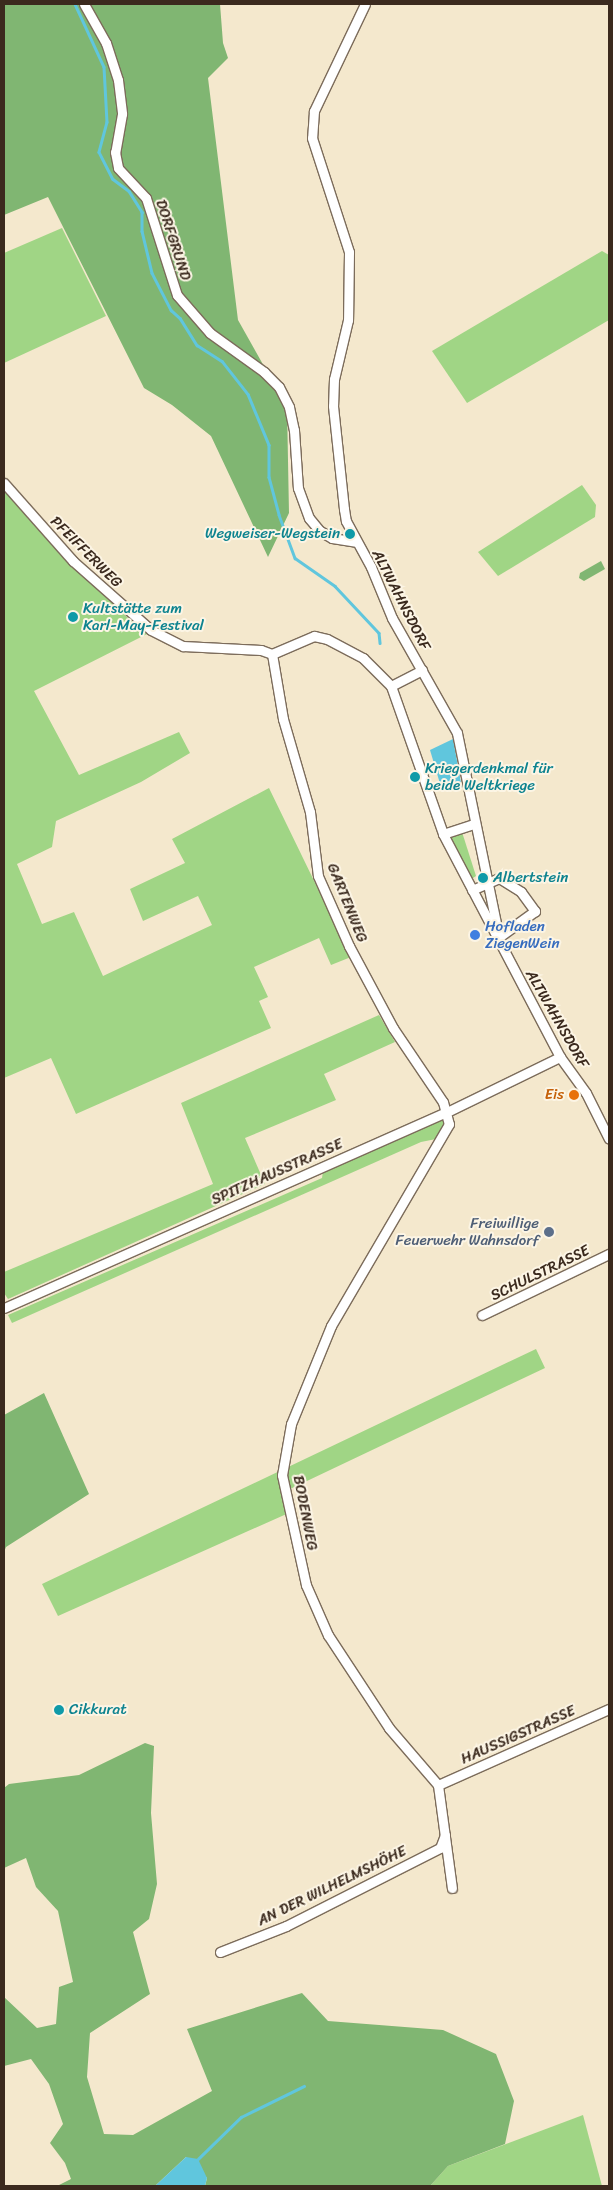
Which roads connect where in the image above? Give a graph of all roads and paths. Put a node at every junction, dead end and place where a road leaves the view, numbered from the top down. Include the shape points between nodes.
1 (84, 4) edge
2 (365, 4) edge
3 (4, 483) edge
4 (356, 542) junction
5 (272, 654) junction
6 (422, 670) junction
7 (391, 686) junction
8 (474, 824) junction
9 (443, 834) junction
10 (488, 884) junction
11 (472, 890) junction
12 (499, 938) junction
13 (560, 1057) junction
14 (447, 1112) junction
15 (609, 1137) edge
16 (609, 1254) edge
17 (4, 1308) edge
18 (482, 1316) dead end
19 (609, 1709) edge
20 (438, 1785) junction
21 (446, 1832) junction
22 (452, 1888) dead end
23 (220, 1952) dead end

1 - 4 street, DORFGRUND via 106,44 118,80 122,114 115,152 118,168 146,198 177,295 210,333 264,372 279,387 291,414 298,488 309,518 320,531 332,538
2 - 4 street, ALTWAHNSDORF via 314,111 312,138 349,252 348,320 334,379 333,406 344,509
3 - 5 street, PFEIFFERWEG via 74,561 151,630 183,646 261,650
4 - 6 street, ALTWAHNSDORF via 371,567 392,618
5 - 7 street via 314,636 327,639 363,658
5 - 14 street, GARTENWEG via 283,719 310,812 318,876 349,946 393,1028
6 - 7 street, ALTWAHNSDORF
6 - 8 street, ALTWAHNSDORF via 457,733
7 - 9 street, ALTWAHNSDORF
8 - 9 street
8 - 10 street, ALTWAHNSDORF
9 - 11 street, ALTWAHNSDORF
10 - 11 street
10 - 12 street, ALTWAHNSDORF
10 - 12 street via 498,878 504,881 521,892 536,912
11 - 12 street, ALTWAHNSDORF
12 - 13 street, ALTWAHNSDORF
13 - 14 street, SPITZHAUSSTRASSE
13 - 15 street, ALTWAHNSDORF via 586,1094
14 - 17 street, SPITZHAUSSTRASSE
14 - 20 street, BODENWEG via 449,1124 370,1255 309,1374 291,1424 282,1475 306,1585 328,1636 389,1728
16 - 18 street, SCHULSTRASSE
19 - 20 street, HAUSSIGSTRASSE
20 - 21 street
21 - 22 street
21 - 23 street, AN DER WILHELMSHÖHE via 440,1848 286,1926

